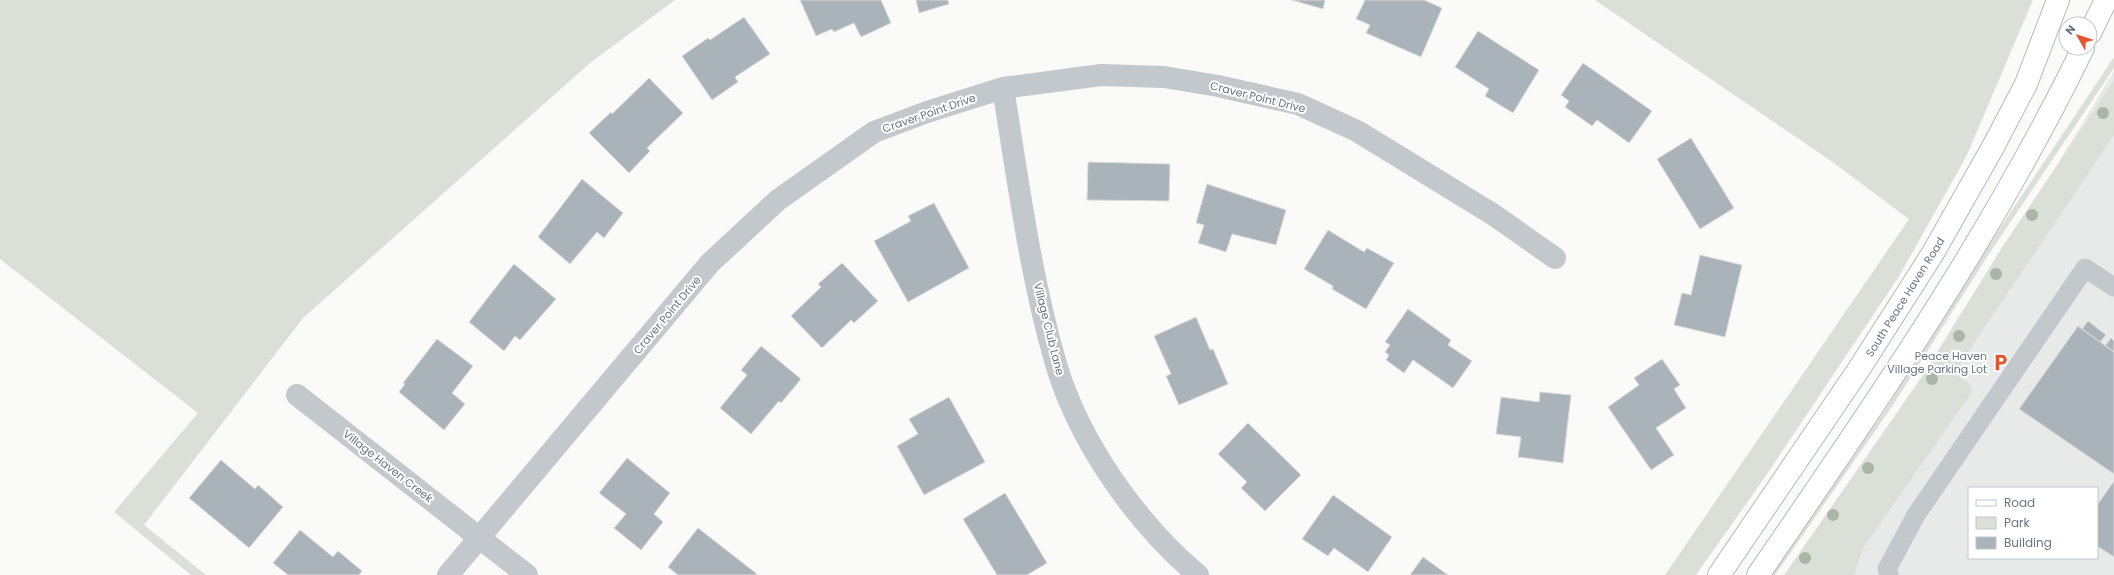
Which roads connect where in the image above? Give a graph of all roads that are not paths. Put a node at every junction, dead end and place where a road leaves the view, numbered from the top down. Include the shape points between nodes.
1 (2058, 0) edge
2 (2106, 0) edge
3 (2098, 16) edge
4 (2079, 56) edge
5 (1003, 88) junction
6 (1555, 258) dead end
7 (2114, 287) edge
8 (297, 395) dead end
9 (480, 538) junction
10 (448, 575) edge
11 (527, 575) edge
12 (1198, 575) edge
13 (1719, 575) edge
14 (1758, 575) edge
15 (1889, 575) edge

1 - 13 main road, South Peace Haven Road via 2026,84 1933,253 1859,369
2 - 3 main road
4 - 14 main road via 2046,122 1979,241 1872,409
5 - 6 street, Craver Point Drive via 1101,75 1164,77 1298,104 1357,131 1494,215
5 - 9 street, Craver Point Drive via 874,132 778,200 710,263
5 - 12 street, Village Club Lane via 1029,247 1056,365 1068,395 1103,463 1131,503 1167,547
7 - 15 lane via 2085,268 1916,515 1887,568
8 - 9 street, Village Haven Creek
9 - 10 street, Craver Point Drive
9 - 11 street, Village Haven Creek

